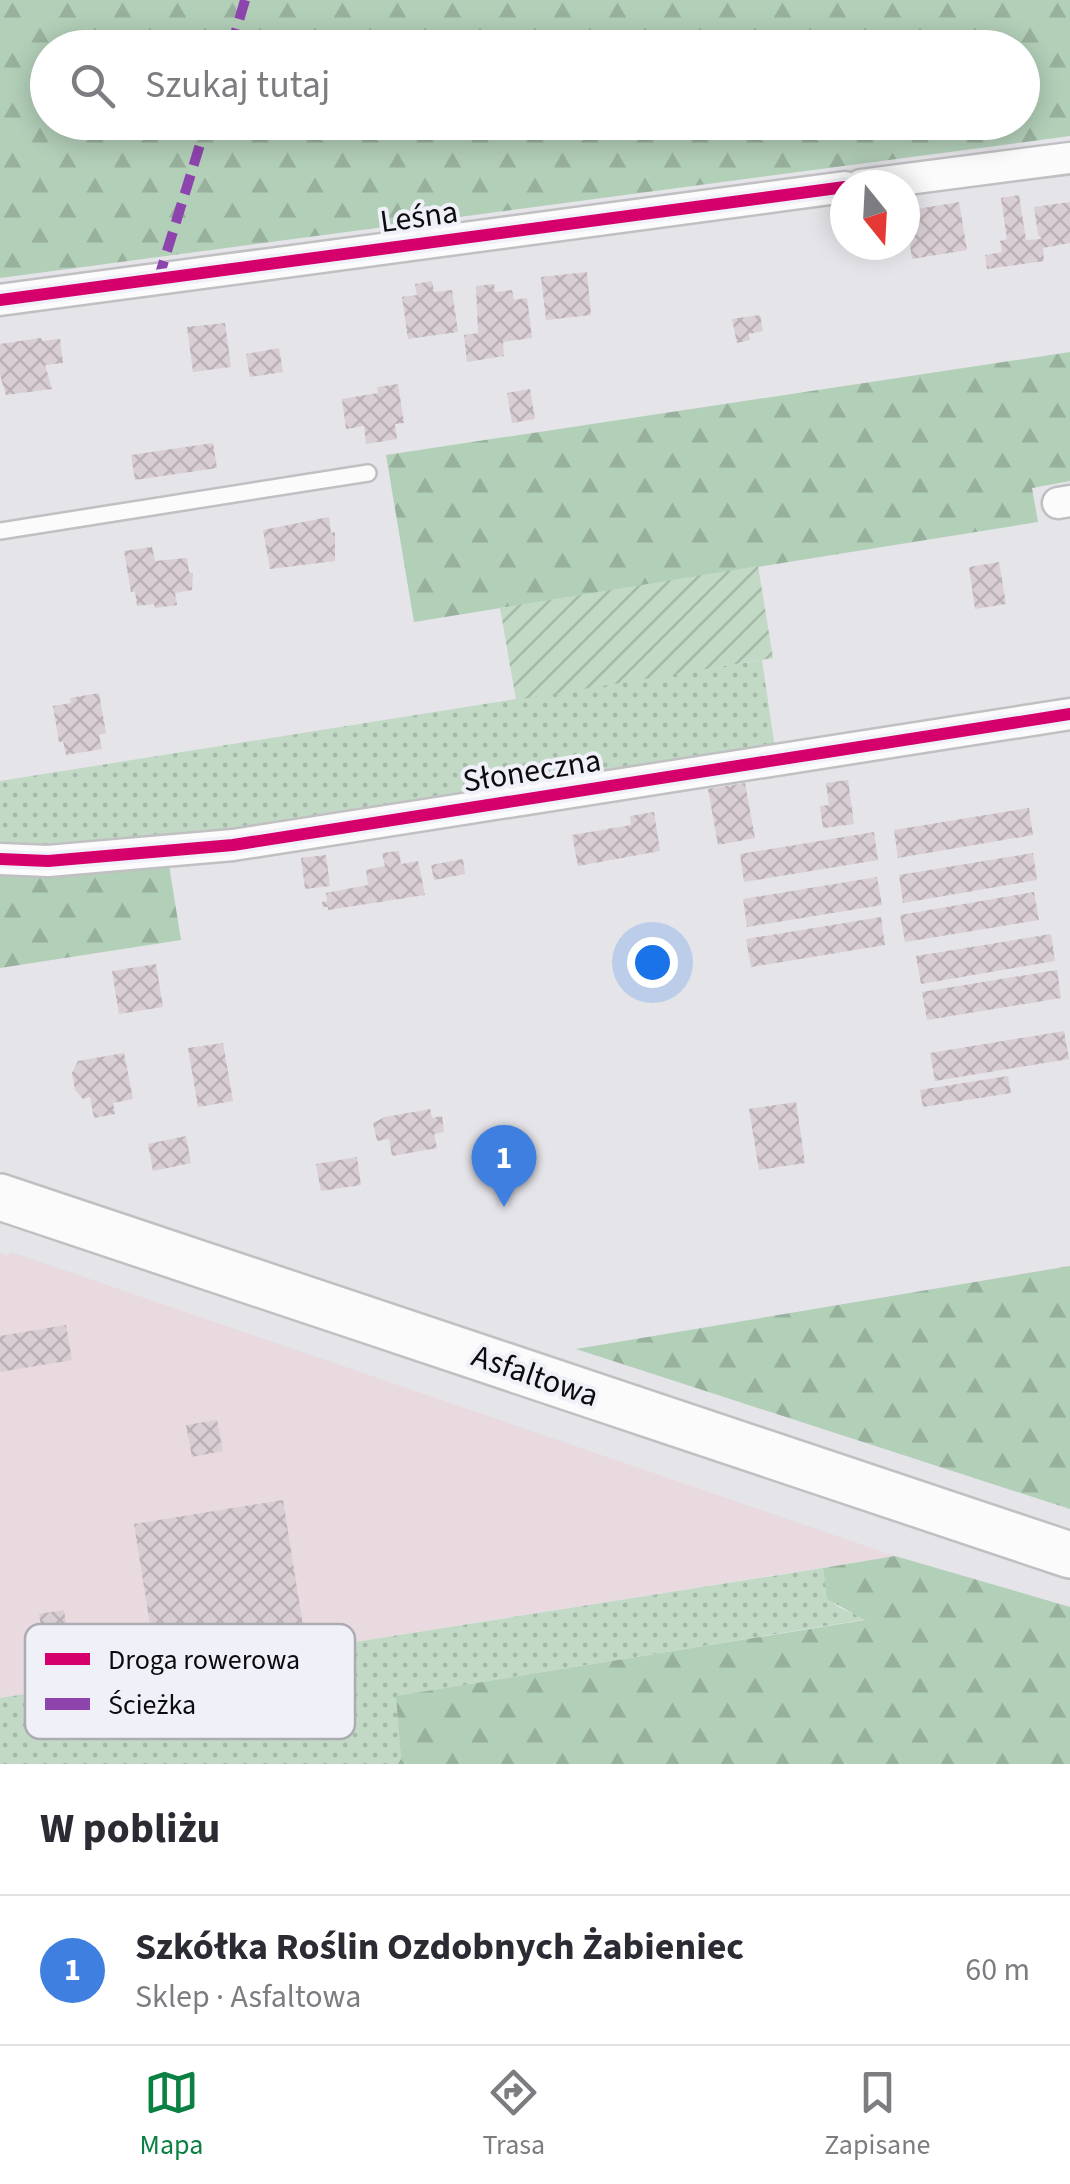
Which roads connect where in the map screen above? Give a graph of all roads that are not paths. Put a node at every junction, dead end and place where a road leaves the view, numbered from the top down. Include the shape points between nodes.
1 (1070, 158) edge
2 (920, 177) edge
3 (830, 189) edge
4 (0, 300) edge
5 (368, 473) dead end
6 (0, 531) edge
7 (1070, 714) edge
8 (0, 859) edge
9 (0, 1196) edge
10 (1070, 1555) edge

1 - 2 street
3 - 4 street, Leśna
5 - 6 lane
7 - 8 street, Słoneczna via 232,845
9 - 10 main road, Asfaltowa

